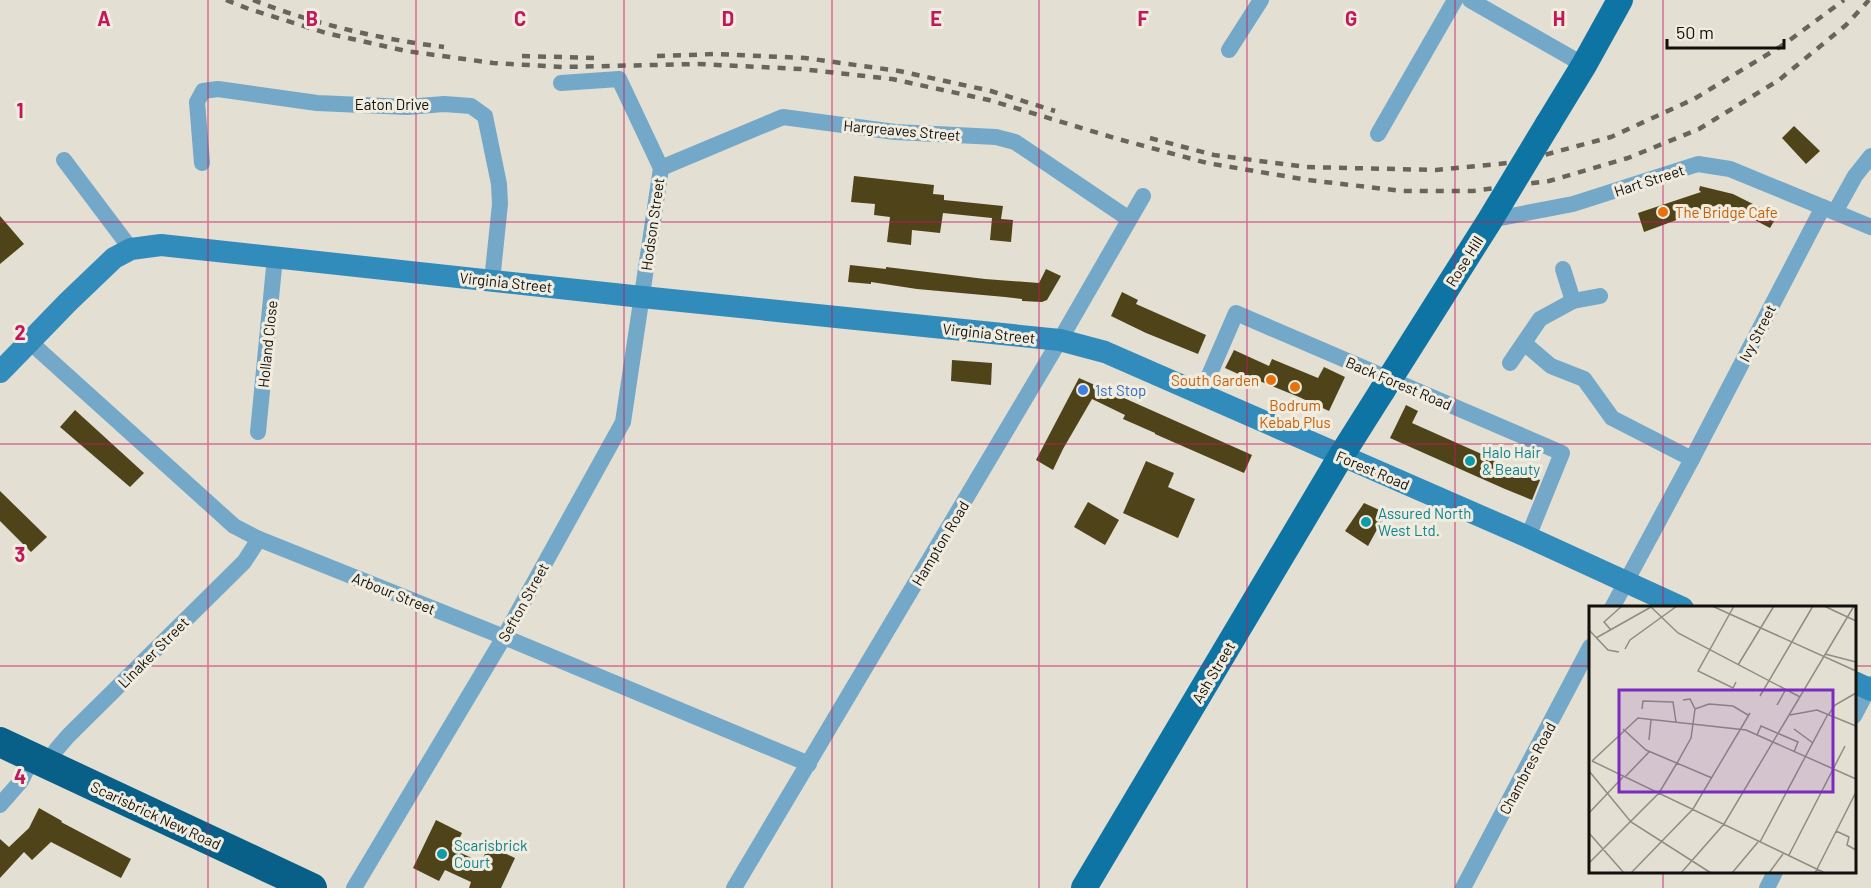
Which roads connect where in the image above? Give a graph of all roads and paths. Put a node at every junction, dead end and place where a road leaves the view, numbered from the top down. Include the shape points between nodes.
1 (1261, 0) edge
2 (1455, 0) edge
3 (1470, 0) edge
4 (1620, 0) edge
5 (1229, 50) dead end
6 (1584, 65) junction
7 (561, 83) dead end
8 (1378, 134) dead end
9 (1871, 156) edge
10 (64, 160) dead end
11 (202, 163) dead end
12 (661, 168) junction
13 (1143, 196) dead end
14 (1829, 209) junction
15 (1129, 219) junction
16 (1490, 220) junction
17 (1871, 227) edge
18 (131, 249) junction
19 (276, 257) junction
20 (1563, 269) dead end
21 (492, 281) junction
22 (1600, 296) dead end
23 (642, 297) junction
24 (1574, 301) junction
25 (1060, 340) junction
26 (30, 342) junction
27 (1524, 343) junction
28 (1510, 363) dead end
29 (0, 372) edge
30 (1201, 394) junction
31 (258, 432) dead end
32 (1341, 456) junction
33 (1692, 459) junction
34 (1528, 537) junction
35 (259, 539) junction
36 (1625, 582) junction
37 (1612, 606) edge
38 (1679, 606) edge
39 (504, 637) junction
40 (1589, 649) edge
41 (1866, 686) edge
42 (1856, 711) edge
43 (0, 742) edge
44 (41, 761) junction
45 (809, 764) junction
46 (0, 805) edge
47 (1774, 873) edge
48 (312, 888) edge
49 (354, 888) edge
50 (734, 888) edge
51 (1084, 888) edge
52 (1463, 888) edge
53 (1767, 888) edge

1 - 5 street
2 - 8 street
3 - 6 street
4 - 6 main road, Rose Hill
6 - 16 main road, Rose Hill, bridge
7 - 12 street, Hodson Street via 619,79
9 - 14 street, Ivy Street
10 - 18 street
11 - 21 street, Eaton Drive via 197,102 203,91 218,89 317,103 471,106 485,116 499,184
12 - 15 street, Hargreaves Street via 783,117 896,132 996,137 1015,142
12 - 23 street, Hodson Street
13 - 15 street, Hampton Road
14 - 16 street, Hart Street via 1730,169 1698,164 1573,204
14 - 17 street, Hart Street
14 - 33 street, Ivy Street
15 - 25 street, Hampton Road
16 - 32 main road, Rose Hill, bridge
18 - 19 street, Virginia Street via 160,245
18 - 26 street, Virginia Street via 114,258
19 - 21 street, Virginia Street
19 - 31 street, Holland Close
20 - 24 street
21 - 23 street, Virginia Street
22 - 24 street
23 - 25 street, Virginia Street
23 - 39 street, Sefton Street via 623,422
24 - 27 street via 1540,320
25 - 30 street, Forest Road via 1105,352
25 - 45 street, Hampton Road
26 - 29 street, Virginia Street
26 - 35 street, Arbour Street via 234,526
27 - 28 street
27 - 33 street via 1551,366 1584,379 1612,418
30 - 32 street, Forest Road
30 - 34 street, Back Forest Road via 1236,313 1562,453
32 - 34 street, Forest Road
32 - 51 main road, Ash Street
33 - 36 street, Ivy Street
34 - 36 street, Forest Road
35 - 39 street, Arbour Street
35 - 44 street, Linaker Street via 244,562
36 - 37 street
36 - 38 street, Forest Road
39 - 45 street, Arbour Street
39 - 49 street, Sefton Street
40 - 52 street, Chambres Road
41 - 42 street
43 - 44 highway, Scarisbrick New Road
44 - 46 street, Linaker Street
44 - 48 highway, Scarisbrick New Road
45 - 50 street, Hampton Road
47 - 53 street

